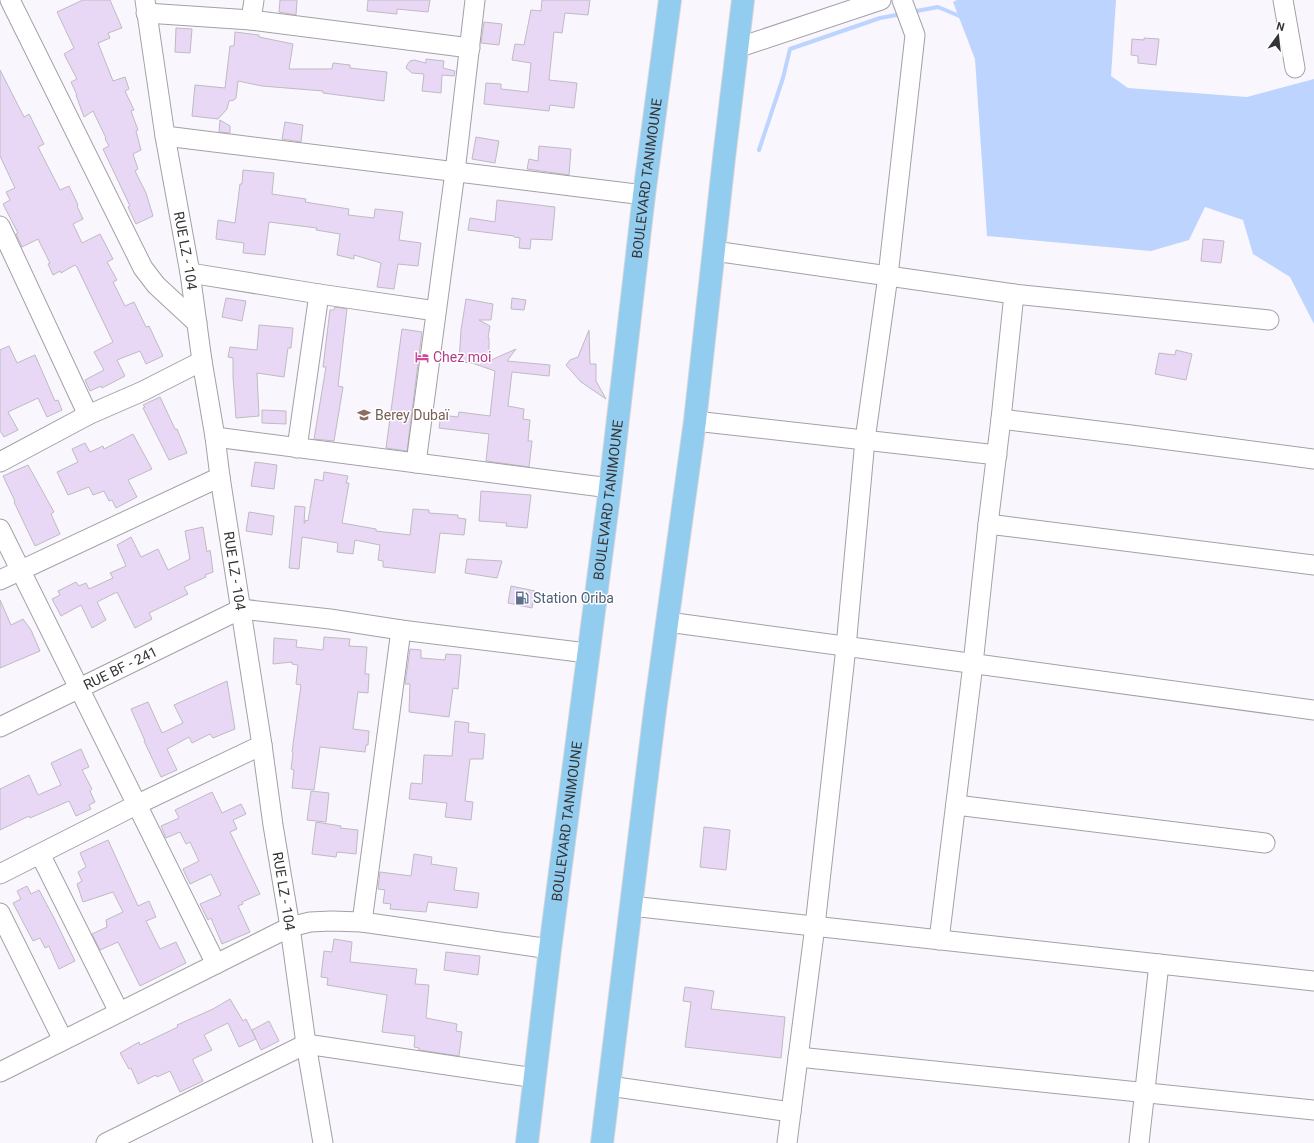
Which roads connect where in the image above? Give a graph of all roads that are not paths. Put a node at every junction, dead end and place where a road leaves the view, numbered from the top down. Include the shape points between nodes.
1 (10, 0) edge
2 (254, 0) edge
3 (476, 0) edge
4 (670, 0) edge
5 (743, 0) edge
6 (881, 0) edge
7 (902, 0) edge
8 (1283, 0) edge
9 (146, 6) edge
10 (251, 20) junction
11 (470, 48) junction
12 (737, 48) junction
13 (1295, 68) dead end
14 (165, 136) junction
15 (454, 172) junction
16 (644, 195) junction
17 (0, 226) edge
18 (714, 251) junction
19 (190, 273) junction
20 (888, 276) junction
21 (319, 294) junction
22 (1014, 294) junction
23 (436, 311) junction
24 (1269, 320) dead end
25 (197, 323) junction
26 (202, 361) junction
27 (88, 415) junction
28 (1001, 419) junction
29 (695, 421) junction
30 (215, 437) junction
31 (865, 440) junction
32 (297, 448) junction
33 (996, 455) junction
34 (1314, 459) edge
35 (0, 462) edge
36 (416, 463) junction
37 (220, 477) junction
38 (610, 488) junction
39 (988, 524) junction
40 (0, 529) edge
41 (1314, 565) edge
42 (20, 570) junction
43 (0, 580) edge
44 (241, 609) junction
45 (668, 622) junction
46 (401, 630) junction
47 (846, 647) junction
48 (587, 654) junction
49 (973, 664) junction
50 (79, 688) junction
51 (1314, 710) edge
52 (0, 727) edge
53 (262, 745) junction
54 (136, 805) junction
55 (956, 805) junction
56 (1265, 843) dead end
57 (40, 854) junction
58 (0, 874) edge
59 (631, 906) junction
60 (0, 913) edge
61 (362, 922) junction
62 (815, 926) junction
63 (290, 927) junction
64 (939, 940) junction
65 (550, 949) junction
66 (216, 964) junction
67 (1159, 964) junction
68 (1314, 981) edge
69 (119, 1012) junction
70 (63, 1040) junction
71 (306, 1044) junction
72 (798, 1057) junction
73 (0, 1072) edge
74 (535, 1078) junction
75 (609, 1086) junction
76 (1144, 1093) junction
77 (1314, 1110) edge
78 (790, 1112) junction
79 (106, 1143) edge
80 (323, 1143) edge
81 (527, 1143) edge
82 (602, 1143) edge
83 (787, 1143) edge
84 (1139, 1143) edge

1 - 25 street via 143,268 156,285
2 - 10 street
3 - 11 street
4 - 16 main road, BOULEVARD TANIMOUNE
5 - 12 main road
6 - 12 street
7 - 20 street via 915,35
8 - 13 street
9 - 10 street
9 - 14 street, RUE LZ - 104
10 - 11 street
11 - 15 street
12 - 18 main road
14 - 15 street
14 - 19 street, RUE LZ - 104
15 - 16 street
15 - 23 street
16 - 38 main road, BOULEVARD TANIMOUNE
17 - 27 street
18 - 20 street
18 - 29 main road
19 - 21 street
19 - 25 street, RUE LZ - 104
20 - 22 street
20 - 31 street
21 - 23 street
21 - 32 street
22 - 24 street
22 - 28 street
23 - 36 street
25 - 26 street, RUE LZ - 104
26 - 27 street
26 - 30 street, RUE LZ - 104
27 - 35 street
28 - 33 street
28 - 34 street
29 - 31 street
29 - 45 main road
30 - 32 street
30 - 37 street, RUE LZ - 104
31 - 33 street
31 - 47 street
32 - 36 street
33 - 39 street
36 - 38 street
37 - 42 street
37 - 44 street, RUE LZ - 104
38 - 48 main road, BOULEVARD TANIMOUNE
39 - 41 street
39 - 49 street
40 - 42 street
42 - 43 street
42 - 50 street
44 - 46 street via 330,618
44 - 50 street, RUE BF - 241
44 - 53 street, RUE LZ - 104
45 - 47 street
45 - 59 main road
46 - 48 street
46 - 61 street
47 - 49 street
47 - 62 street
48 - 65 main road, BOULEVARD TANIMOUNE
49 - 51 street
49 - 55 street
50 - 52 street, RUE BF - 241
50 - 54 street
53 - 54 street
53 - 63 street, RUE LZ - 104
54 - 57 street
54 - 66 street
55 - 56 street
55 - 64 street
57 - 58 street
57 - 69 street
59 - 62 street
59 - 75 main road
60 - 70 street
61 - 63 street via 310,922
61 - 65 street
62 - 64 street
62 - 72 street
63 - 66 street
63 - 71 street, RUE LZ - 104
64 - 67 street
65 - 74 main road, BOULEVARD TANIMOUNE
66 - 69 street
67 - 68 street
67 - 76 street
69 - 70 street
70 - 73 street
71 - 74 street
71 - 79 street
71 - 80 street, RUE LZ - 104
72 - 76 street
72 - 78 street
74 - 81 main road, BOULEVARD TANIMOUNE
75 - 78 street
75 - 82 main road
76 - 77 street
76 - 84 street
78 - 83 street

